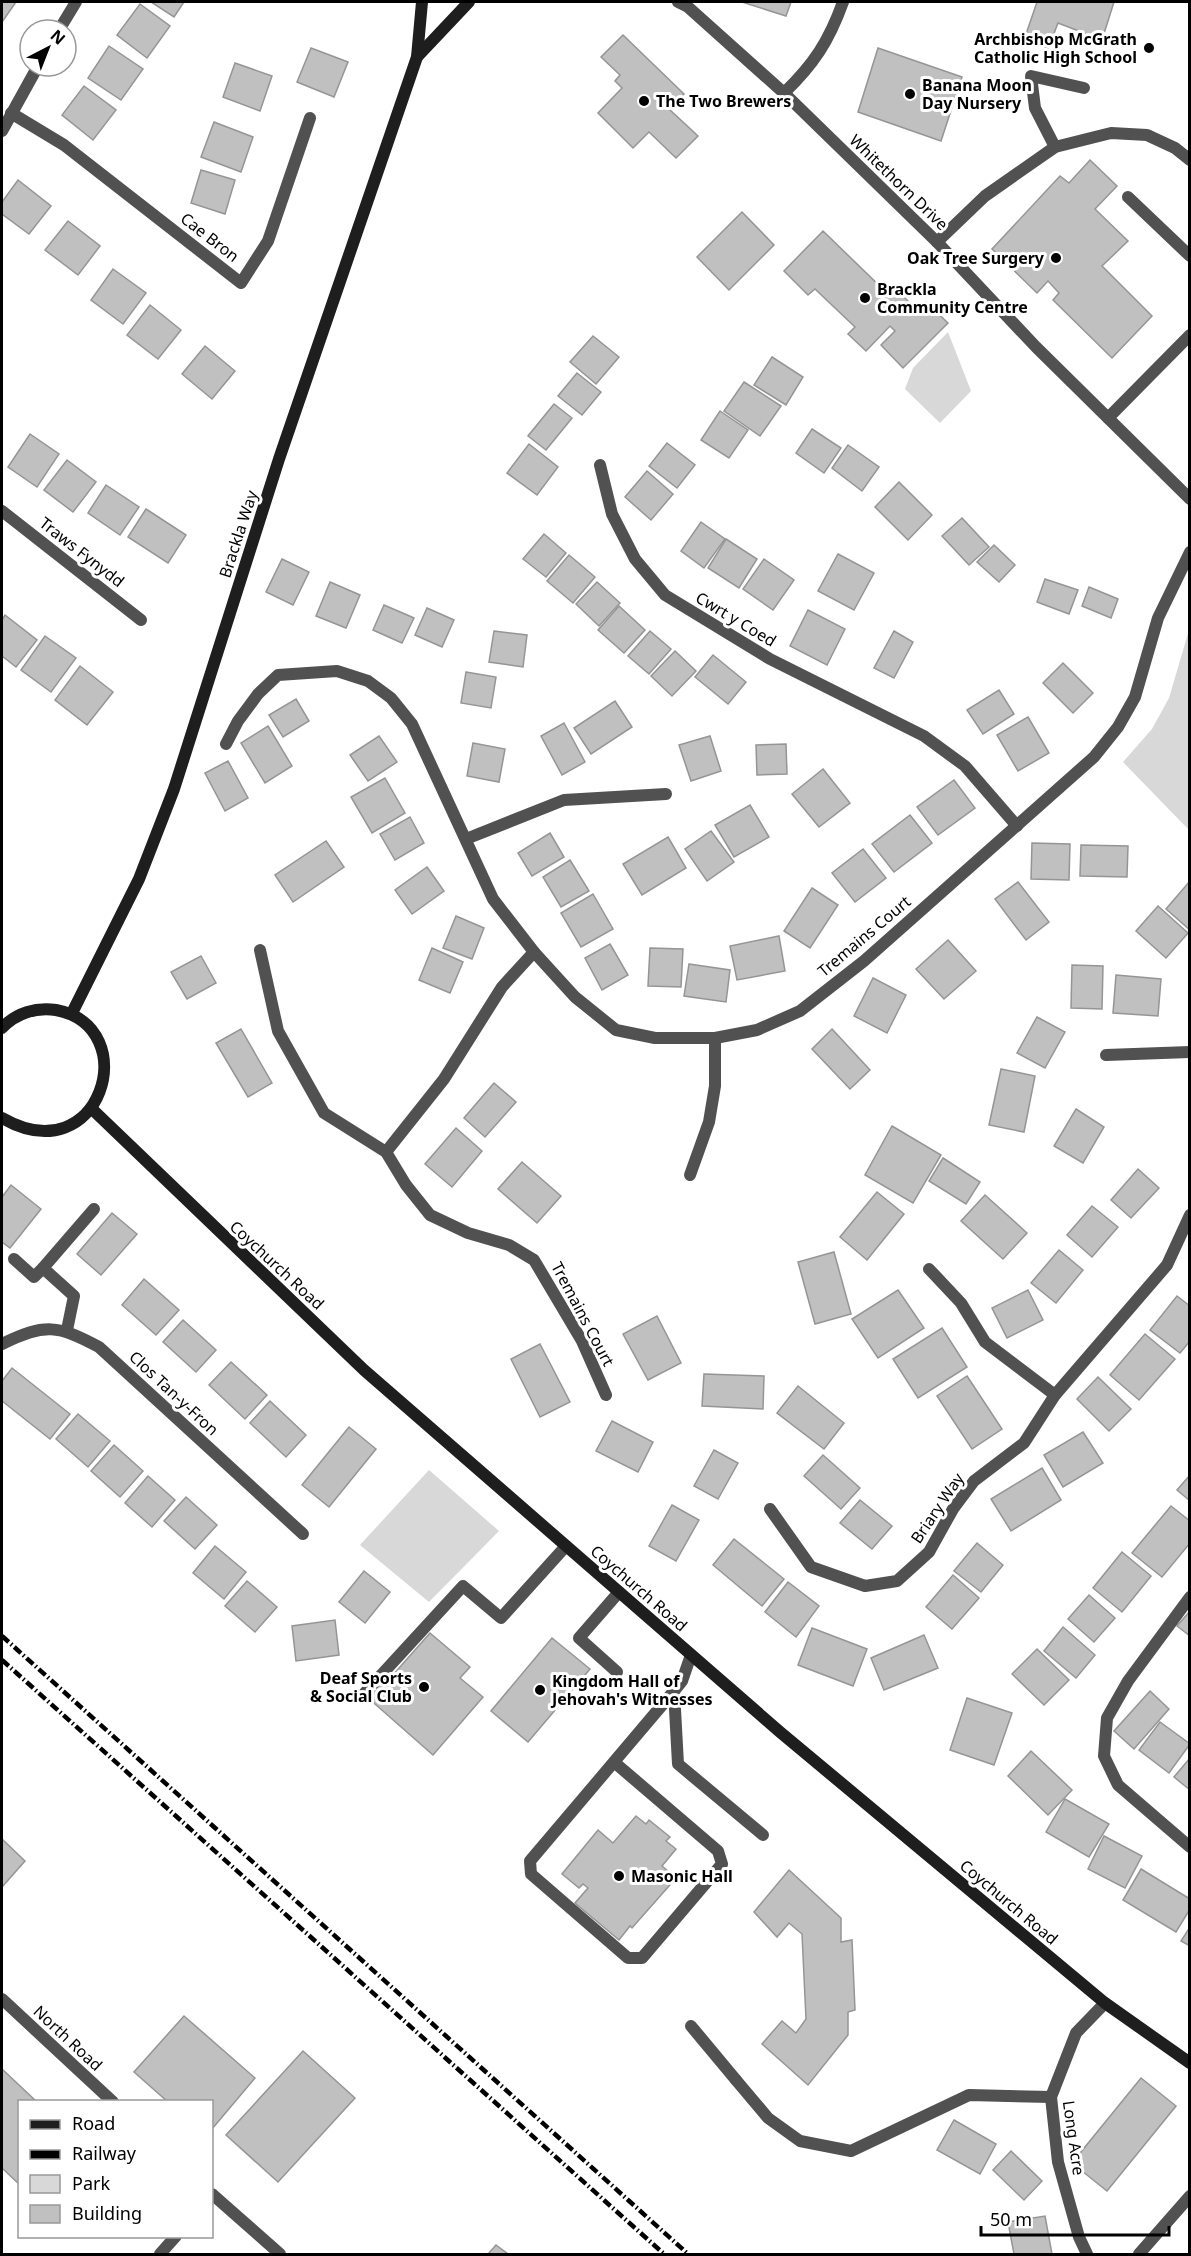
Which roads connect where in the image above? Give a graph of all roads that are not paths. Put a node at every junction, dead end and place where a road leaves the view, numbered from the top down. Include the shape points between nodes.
1 (76, 2) edge
2 (422, 2) edge
3 (470, 2) edge
4 (678, 2) edge
5 (843, 2) edge
6 (66, 18) edge
7 (417, 57) junction
8 (32, 78) edge
9 (1084, 88) dead end
10 (784, 93) junction
11 (11, 113) junction
12 (310, 118) dead end
13 (2, 131) edge
14 (1055, 147) junction
15 (1190, 160) edge
16 (1128, 197) dead end
17 (937, 242) junction
18 (1190, 256) edge
19 (1190, 335) edge
20 (1107, 418) junction
21 (600, 465) dead end
22 (1190, 499) edge
23 (2, 511) edge
24 (1190, 552) edge
25 (141, 620) dead end
26 (226, 744) dead end
27 (666, 794) dead end
28 (1017, 826) junction
29 (466, 839) junction
30 (260, 950) dead end
31 (534, 952) junction
32 (72, 1013) junction
33 (2, 1028) edge
34 (715, 1038) junction
35 (1190, 1053) edge
36 (1106, 1055) dead end
37 (92, 1108) junction
38 (2, 1119) edge
39 (386, 1152) junction
40 (690, 1174) dead end
41 (94, 1209) dead end
42 (1190, 1215) edge
43 (14, 1259) dead end
44 (43, 1268) junction
45 (929, 1269) dead end
46 (67, 1330) junction
47 (2, 1344) edge
48 (606, 1395) dead end
49 (1055, 1395) junction
50 (770, 1509) dead end
51 (303, 1534) dead end
52 (566, 1546) junction
53 (619, 1592) junction
54 (1190, 1598) edge
55 (691, 1655) junction
56 (617, 1672) dead end
57 (674, 1691) junction
58 (361, 1697) dead end
59 (614, 1762) junction
60 (763, 1835) dead end
61 (1190, 1847) edge
62 (2, 1999) edge
63 (1105, 2003) junction
64 (691, 2026) dead end
65 (1190, 2063) edge
66 (1050, 2097) junction
67 (110, 2100) edge
68 (213, 2196) edge
69 (1190, 2196) edge
70 (174, 2238) edge
71 (160, 2254) edge
72 (280, 2254) edge
73 (1087, 2254) edge
74 (1139, 2254) edge

1 - 6 street
2 - 7 main road, Brackla Way
3 - 7 main road, Brackla Way
4 - 10 street, Whitethorn Drive
5 - 10 street via 831,34 812,64
7 - 32 main road, Brackla Way via 279,459 174,789 139,879
8 - 11 street
9 - 14 street via 1031,76 1035,108
10 - 17 street, Whitethorn Drive
11 - 12 street, Cae Bron via 64,145 241,282 268,241
11 - 13 street
14 - 15 street via 1111,133 1148,135
14 - 17 street via 985,196
16 - 18 street
17 - 20 street, Whitethorn Drive
19 - 20 street
20 - 22 street, Whitethorn Drive
21 - 28 street, Cwrt y Coed via 612,514 635,559 665,595 770,659 924,736 964,766
23 - 25 street, Traws Fynydd
24 - 28 street, Tremains Court via 1158,618 1135,697 1118,727 1094,758
26 - 29 street, Tremains Court via 258,694 278,675 337,670 368,681 391,698 412,724
27 - 29 street via 564,800
28 - 34 street, Tremains Court via 864,961 800,1011 757,1030
29 - 31 street, Tremains Court via 493,899
30 - 39 street, Tremains Court via 278,1030 324,1113
31 - 34 street, Tremains Court via 575,997 616,1030 655,1038
31 - 39 street via 502,987 444,1078
32 - 33 main road via 45,1008 25,1012
32 - 37 main road via 94,1033 103,1057 102,1083
34 - 40 street via 715,1086 709,1122
35 - 36 street
37 - 38 main road via 77,1121 48,1133 24,1129
37 - 52 main road, Coychurch Road via 364,1370
39 - 48 street, Tremains Court via 430,1215 468,1233 509,1245 534,1260 582,1341
41 - 44 street
42 - 49 street, Briary Way via 1167,1265
43 - 44 street via 34,1277
44 - 46 street via 74,1296
45 - 49 street via 961,1303 985,1342
46 - 47 street, Clos Tan-y-Fron via 23,1333
46 - 51 street, Clos Tan-y-Fron via 99,1347
49 - 50 street, Briary Way via 1024,1443 974,1481 929,1552 897,1581 865,1586 811,1567
52 - 53 main road, Coychurch Road
52 - 58 street via 501,1618 463,1586
53 - 55 main road, Coychurch Road
53 - 56 street via 579,1638
54 - 61 street via 1128,1681 1107,1718 1104,1756 1118,1785
55 - 57 street
55 - 63 main road, Coychurch Road
57 - 59 street
57 - 60 street via 678,1764
59 - 59 street via 718,1851 722,1864 642,1958 628,1958 531,1874 530,1861
62 - 67 street, North Road
63 - 65 main road, Coychurch Road
63 - 66 street, Long Acre via 1076,2033
64 - 66 street via 768,2118 800,2140 850,2151 969,2095
66 - 73 street, Long Acre via 1058,2162 1078,2237
68 - 72 street
69 - 74 street
70 - 71 street

